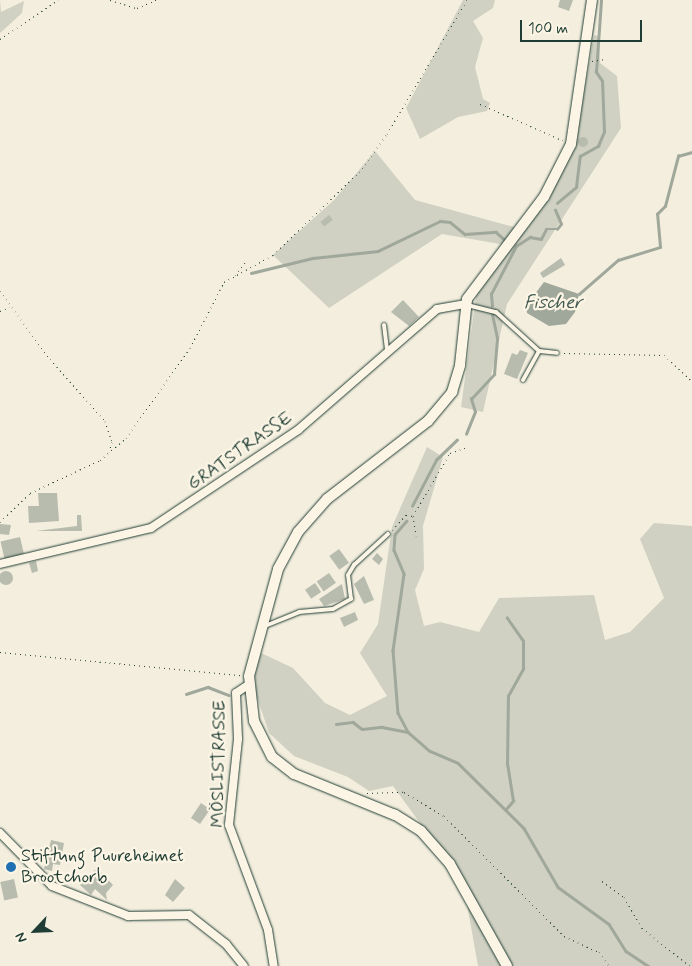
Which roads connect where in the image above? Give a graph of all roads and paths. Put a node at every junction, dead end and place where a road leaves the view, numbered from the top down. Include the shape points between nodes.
1 (58, 0) edge
2 (110, 0) edge
3 (156, 0) edge
4 (467, 0) edge
5 (592, 0) edge
6 (0, 39) edge
7 (606, 59) dead end
8 (593, 61) dead end
9 (480, 104) dead end
10 (572, 144) junction
11 (246, 261) dead end
12 (235, 275) junction
13 (0, 291) edge
14 (465, 304) junction
15 (10, 307) junction
16 (0, 311) edge
17 (384, 325) dead end
18 (387, 351) junction
19 (539, 351) junction
20 (557, 353) joint
21 (523, 380) dead end
22 (692, 381) edge
23 (467, 447) dead end
24 (109, 452) junction
25 (413, 516) junction
26 (0, 522) edge
27 (388, 534) joint
28 (416, 536) dead end
29 (0, 564) edge
30 (261, 629) junction
31 (0, 652) edge
32 (248, 681) junction
33 (364, 794) dead end
34 (0, 833) edge
35 (602, 880) dead end
36 (244, 966) edge
37 (274, 966) edge
38 (507, 966) edge
39 (609, 966) edge
40 (690, 966) edge

1 - 6 path
2 - 3 path via 136,8
4 - 12 path via 387,134 359,172 273,255
5 - 10 street
7 - 8 path
9 - 10 path
10 - 14 street via 544,197
11 - 12 path
12 - 24 path via 214,297 190,348 150,409
13 - 15 path
14 - 18 street, GRATSTRASSE via 437,309
14 - 19 lane via 496,312
14 - 30 street via 459,372 448,398 422,426 307,519 281,561
15 - 16 path
15 - 24 path via 105,421 112,442
17 - 18 lane
18 - 29 street, GRATSTRASSE via 298,430 152,528
19 - 20 lane
19 - 21 lane
20 - 22 path via 664,355
23 - 25 path via 450,453
24 - 26 path via 30,493
25 - 27 path via 406,515
25 - 28 path
27 - 30 lane via 354,565 348,575 350,599 333,609 299,612
30 - 32 street
31 - 32 path
32 - 37 street, MÖSLISTRASSE via 236,693 238,739 229,825 268,930
32 - 38 street via 254,721 272,758 300,777 395,815 428,837 450,864
33 - 39 path via 404,792 444,816 564,936 599,952
34 - 36 street via 52,886 128,916 189,915 226,944
35 - 40 path via 624,897 642,928

